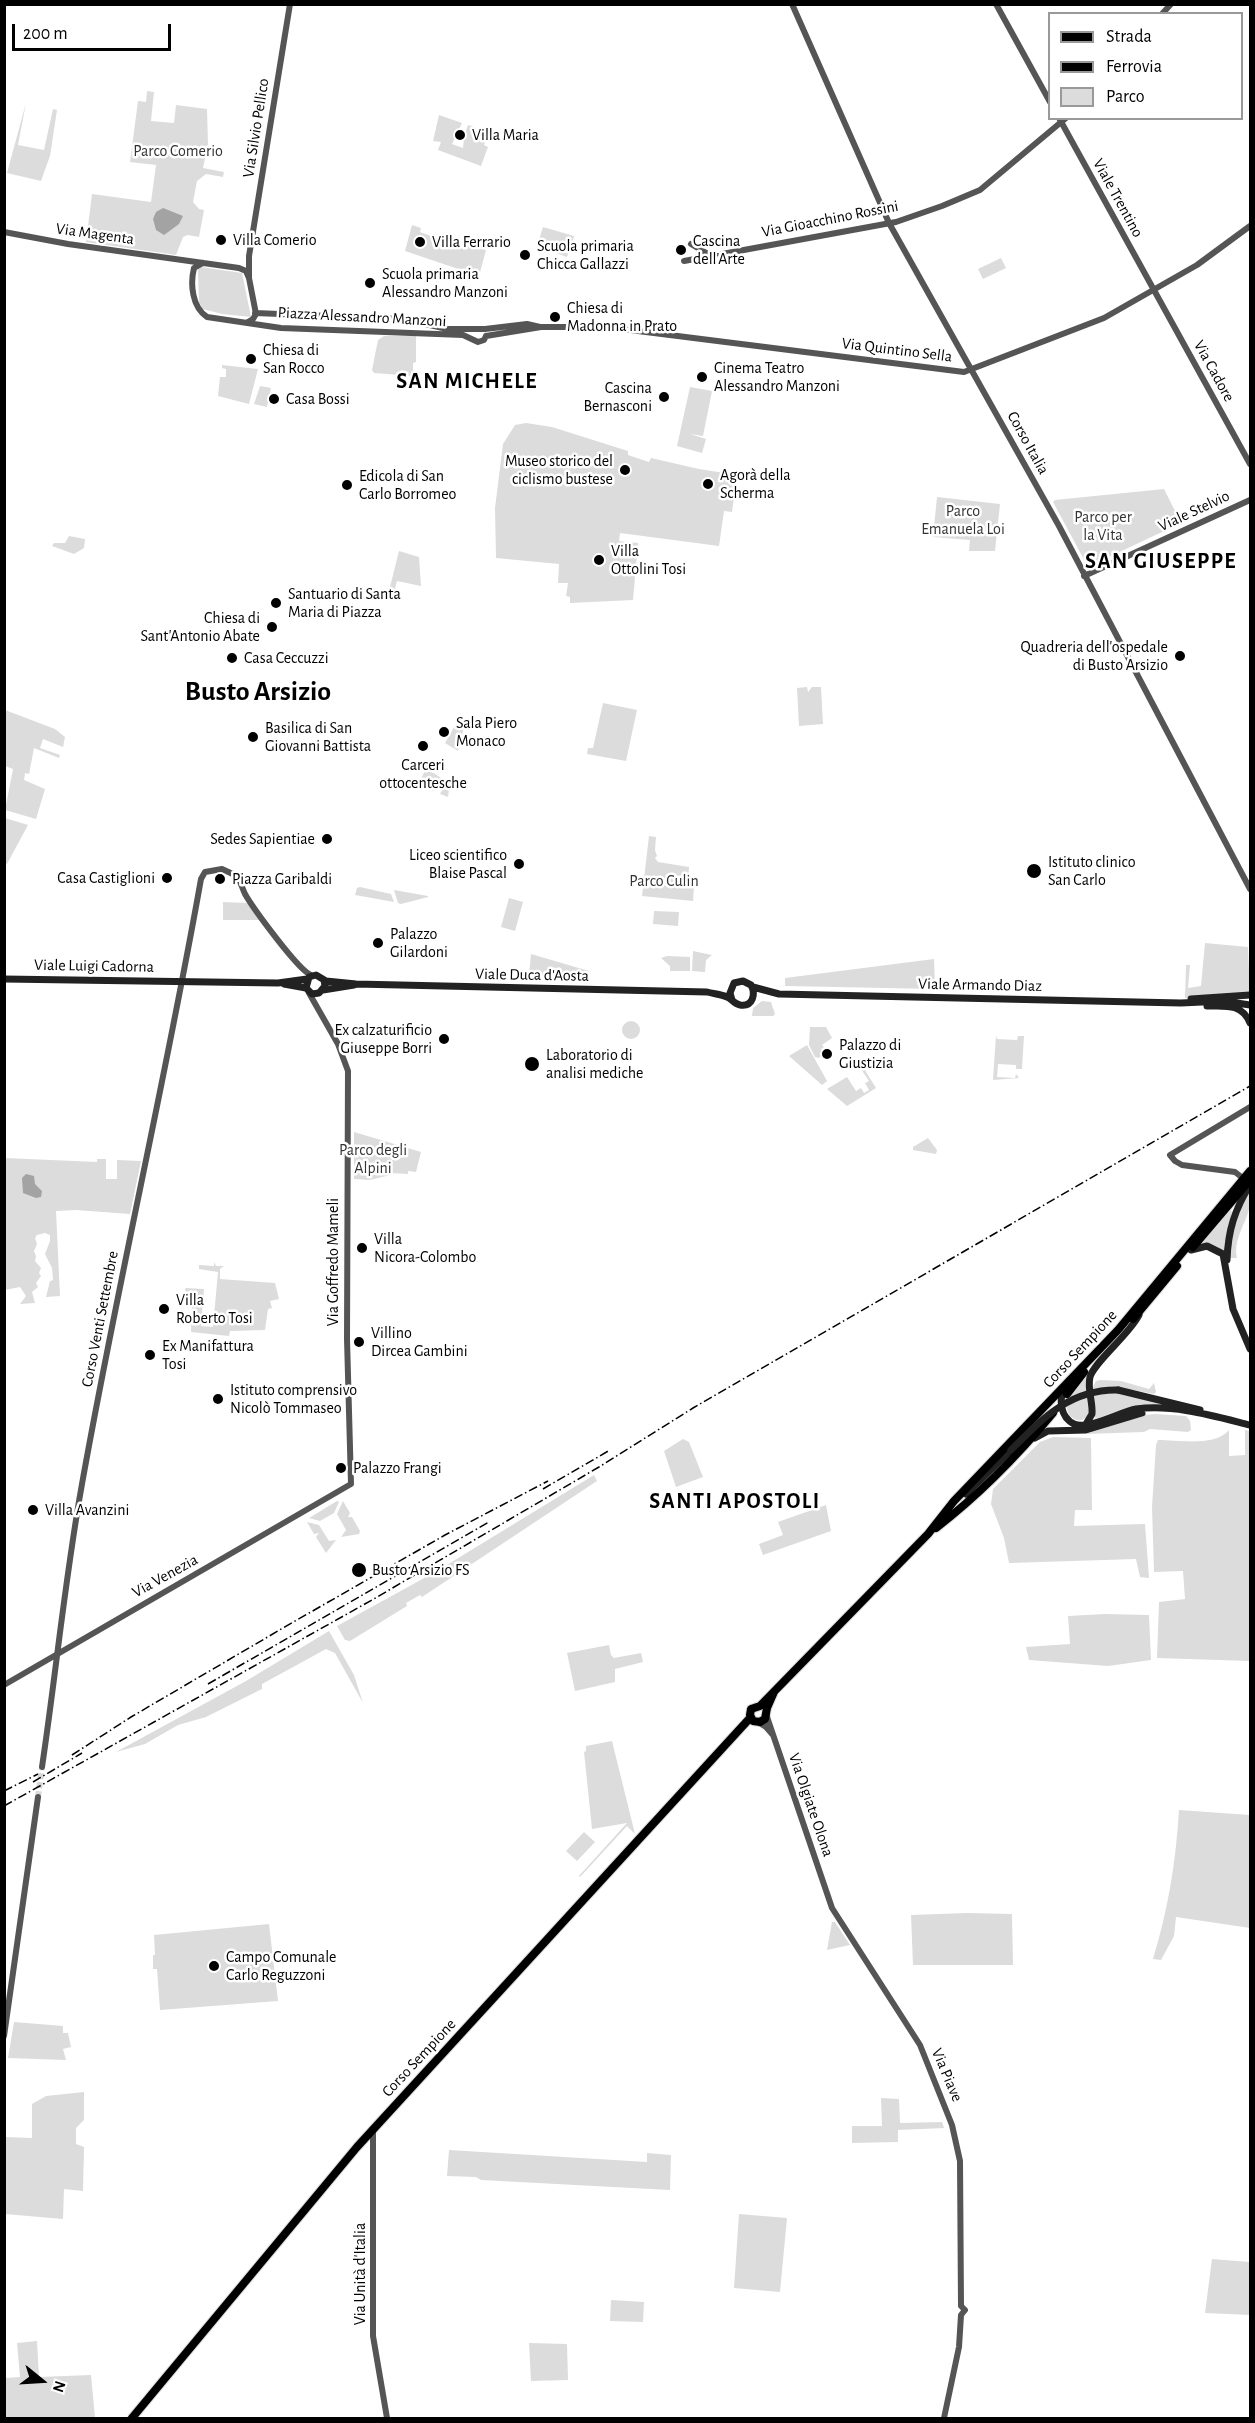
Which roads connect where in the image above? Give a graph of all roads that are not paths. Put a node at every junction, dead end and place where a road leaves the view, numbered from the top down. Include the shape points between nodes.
1 (290, 4) edge
2 (792, 4) edge
3 (996, 4) edge
4 (1048, 98) edge
5 (1062, 120) edge
6 (889, 224) junction
7 (1251, 226) edge
8 (4, 232) edge
9 (691, 244) dead end
10 (712, 255) junction
11 (249, 256) junction
12 (181, 260) junction
13 (684, 261) dead end
14 (203, 263) junction
15 (239, 268) junction
16 (193, 272) junction
17 (249, 278) junction
18 (1154, 290) junction
19 (255, 313) junction
20 (248, 322) junction
21 (541, 327) junction
22 (478, 329) junction
23 (486, 336) junction
24 (474, 339) junction
25 (971, 370) junction
26 (1251, 464) edge
27 (1251, 500) edge
28 (1084, 576) junction
29 (1251, 889) edge
30 (309, 977) junction
31 (4, 979) edge
32 (324, 980) junction
33 (183, 981) junction
34 (278, 983) junction
35 (356, 984) junction
36 (731, 987) junction
37 (753, 987) junction
38 (308, 990) junction
39 (322, 991) junction
40 (707, 992) junction
41 (779, 994) junction
42 (1251, 996) edge
43 (732, 1000) junction
44 (752, 1000) junction
45 (1180, 1003) junction
46 (1251, 1005) edge
47 (322, 1013) junction
48 (1251, 1023) edge
49 (1251, 1107) edge
50 (1251, 1170) edge
51 (1248, 1181) edge
52 (1191, 1250) junction
53 (1226, 1277) junction
54 (1143, 1308) junction
55 (1251, 1349) edge
56 (1066, 1385) junction
57 (1067, 1394) dead end
58 (1171, 1409) junction
59 (1054, 1412) dead end
60 (1220, 1418) junction
61 (1083, 1425) junction
62 (1251, 1425) edge
63 (1026, 1445) junction
64 (351, 1482) joint
65 (938, 1520) junction
66 (929, 1533) junction
67 (57, 1655) junction
68 (4, 1685) edge
69 (764, 1711) junction
70 (755, 1721) junction
71 (774, 1737) junction
72 (42, 1767) tunnel mouth
73 (38, 1797) tunnel mouth
74 (822, 1881) joint
75 (4, 2036) edge
76 (373, 2128) junction
77 (132, 2418) edge
78 (387, 2418) edge
79 (944, 2418) edge

1 - 11 street, Via Silvio Pellico
2 - 6 street, Corso Italia
3 - 4 street
5 - 6 street, Via Gioacchino Rossini via 978,192
5 - 18 street, Viale Trentino
6 - 10 street, Via Gioacchino Rossini
6 - 25 street, Corso Italia
7 - 18 street, Via Quintino Sella
8 - 12 street, Via Magenta
9 - 10 street
10 - 13 street, Via Gioacchino Rossini
11 - 15 street
11 - 17 street, Via Silvio Pellico
12 - 14 street, Via Magenta
12 - 16 street
14 - 15 street, Via Magenta
14 - 16 street via 195,266
15 - 17 street
16 - 20 street via 193,296 200,312 207,317
17 - 19 street, Via Silvio Pellico
18 - 25 street, Via Quintino Sella via 1093,323
18 - 26 street, Via Cadore
19 - 20 street
19 - 22 street, Piazza Alessandro Manzoni via 384,317 443,329
20 - 24 street, Piazza Alessandro Manzoni via 281,328 464,335
21 - 22 street, Piazza Alessandro Manzoni via 527,324
21 - 23 street, Piazza Alessandro Manzoni
21 - 25 street, Via Quintino Sella via 606,327 962,372
22 - 23 street
22 - 24 street
23 - 24 street, Piazza Alessandro Manzoni via 481,342
25 - 28 street, Corso Italia
27 - 28 street, Viale Stelvio
28 - 29 street, Corso Italia
30 - 32 main road via 318,975
30 - 33 street, Corso Venti Settembre via 251,903 238,877 228,870 207,870 201,879
30 - 34 main road
30 - 38 main road
31 - 33 main road, Viale Luigi Cadorna
32 - 35 main road, Viale Duca d'Aosta
32 - 39 main road
33 - 34 main road
33 - 67 street, Corso Venti Settembre via 107,1350 73,1537
34 - 38 main road
35 - 39 main road, Viale Duca d'Aosta
35 - 40 main road, Viale Duca d'Aosta
36 - 37 main road via 743,981
36 - 40 main road, Viale Duca d'Aosta
36 - 43 main road
37 - 41 main road, Viale Armando Diaz
37 - 44 main road
38 - 39 main road via 316,995
38 - 47 street, Via Goffredo Mameli
39 - 47 street, Via Goffredo Mameli
40 - 43 main road, Viale Duca d'Aosta
41 - 44 main road, Viale Armando Diaz
41 - 45 main road, Viale Armando Diaz
42 - 45 main road via 1203,997
43 - 44 main road via 741,1005
45 - 46 main road via 1220,1001
45 - 48 main road via 1237,1007
47 - 64 street, Via Goffredo Mameli via 348,1071
49 - 51 street via 1170,1155 1182,1165 1235,1172
50 - 51 main road
51 - 52 main road, Corso Sempione
51 - 53 main road via 1230,1226
51 - 56 main road, Corso Sempione
52 - 53 main road via 1205,1246 1222,1253
52 - 54 main road, Corso Sempione
53 - 55 main road via 1234,1314
54 - 57 main road, Corso Sempione
54 - 61 main road via 1132,1328 1092,1372 1092,1414
56 - 61 main road via 1062,1410 1071,1422
56 - 65 main road, Corso Sempione
58 - 60 main road
58 - 61 main road via 1135,1409
58 - 63 main road via 1138,1413 1083,1431 1045,1431
59 - 63 main road, Corso Sempione
60 - 62 main road
60 - 65 main road, bridge via 1118,1389 1086,1393 1058,1406
63 - 66 main road, Corso Sempione
64 - 67 street, Via Venezia
65 - 66 main road, Corso Sempione
66 - 69 main road, Corso Sempione via 774,1692
67 - 68 street, Via Venezia
67 - 72 street, Corso Venti Settembre
69 - 70 main road, Corso Sempione via 763,1720
69 - 70 main road, Corso Sempione via 751,1709
69 - 71 street, Via Olgiate Olona
70 - 71 street, Via Olgiate Olona
70 - 76 main road, Corso Sempione via 741,1729
71 - 74 street, Via Olgiate Olona
73 - 75 street
74 - 79 street, Via Piave via 841,1923 922,2050 954,2130 960,2157 961,2306 965,2311 961,2315 959,2346
76 - 77 main road, Corso Sempione
76 - 78 street, Via Unità d'Italia via 374,2340

